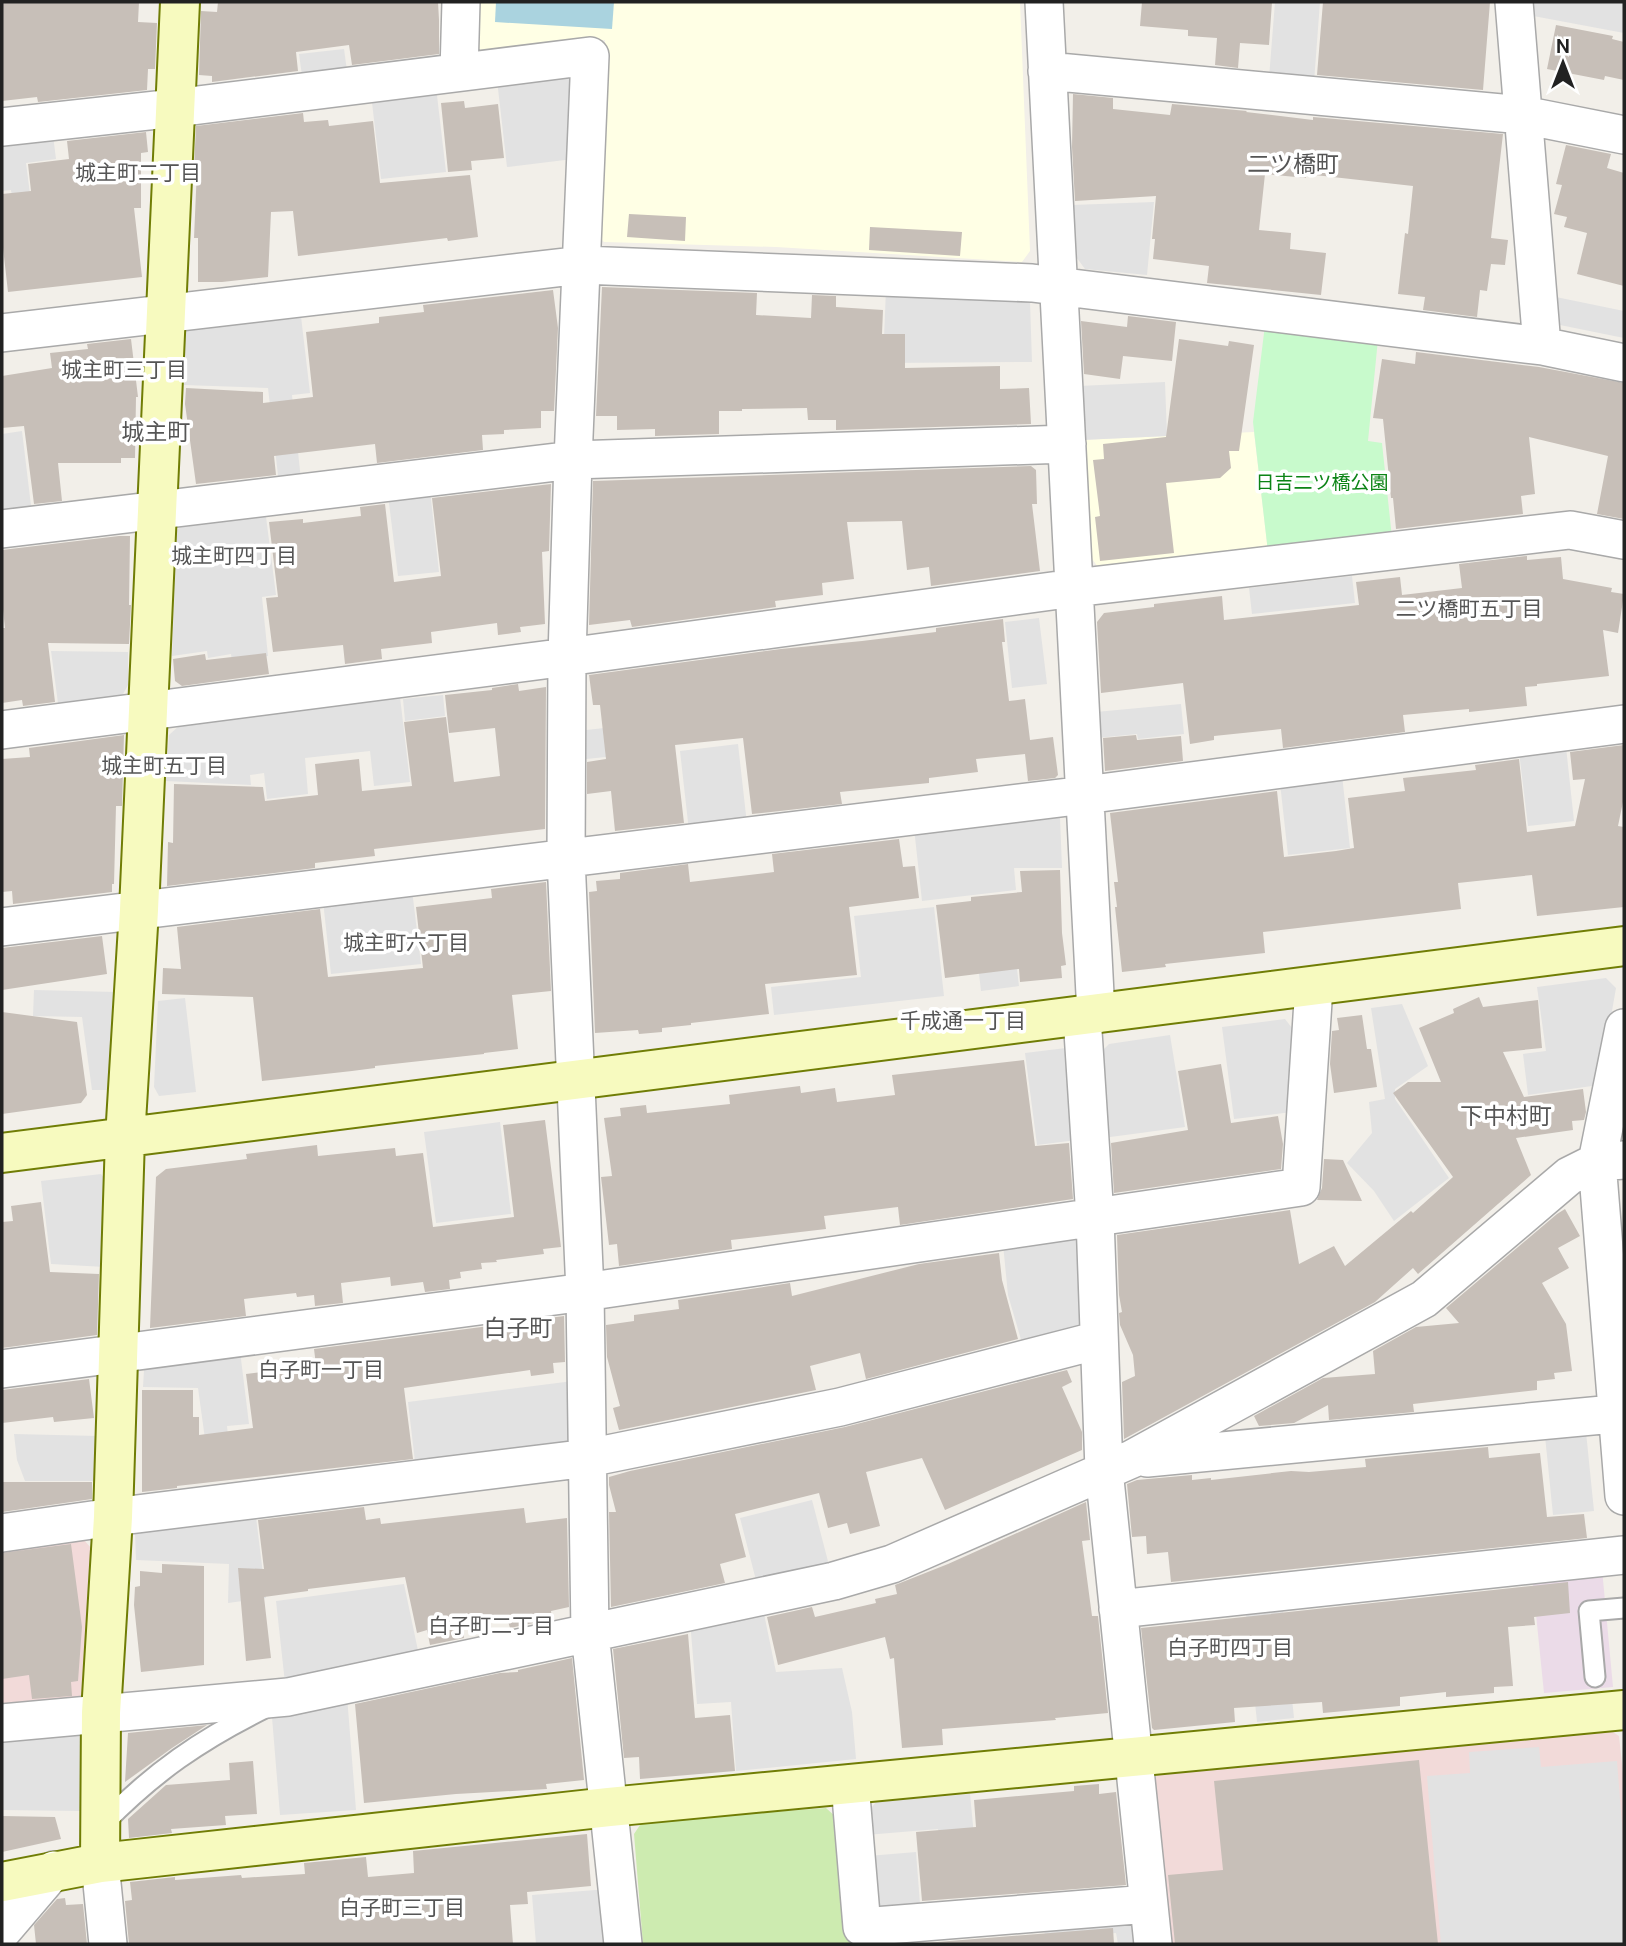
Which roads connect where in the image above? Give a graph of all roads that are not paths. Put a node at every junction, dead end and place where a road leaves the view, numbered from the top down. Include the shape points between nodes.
1 (180, 2) edge
2 (461, 2) edge
3 (1044, 2) edge
4 (1514, 2) edge
5 (1047, 71) junction
6 (458, 72) junction
7 (175, 108) junction
8 (1523, 115) junction
9 (2, 127) edge
10 (1624, 135) edge
11 (582, 265) junction
12 (1060, 286) junction
13 (166, 315) junction
14 (2, 333) edge
15 (1542, 346) junction
16 (1624, 363) edge
17 (1067, 444) junction
18 (573, 460) junction
19 (157, 510) junction
20 (2, 529) edge
21 (1624, 540) edge
22 (1074, 588) junction
23 (567, 657) junction
24 (148, 711) junction
25 (1624, 724) edge
26 (2, 730) edge
27 (1085, 795) junction
28 (566, 858) junction
29 (139, 910) junction
30 (2, 927) edge
31 (1624, 946) edge
32 (1314, 986) junction
33 (1089, 1015) junction
34 (1624, 1028) edge
35 (575, 1081) junction
36 (125, 1138) junction
37 (2, 1153) edge
38 (1611, 1161) edge
39 (1095, 1218) junction
40 (585, 1292) junction
41 (1099, 1340) junction
42 (118, 1352) junction
43 (2, 1369) edge
44 (1620, 1413) edge
45 (588, 1458) junction
46 (1118, 1465) junction
47 (1624, 1496) edge
48 (113, 1517) junction
49 (2, 1533) edge
50 (1624, 1555) edge
51 (1624, 1608) edge
52 (1118, 1609) junction
53 (590, 1633) junction
54 (1595, 1677) dead end
55 (288, 1697) junction
56 (1624, 1710) edge
57 (101, 1713) junction
58 (2, 1723) edge
59 (1133, 1758) junction
60 (850, 1784) junction
61 (609, 1807) junction
62 (100, 1845) junction
63 (54, 1870) junction
64 (2, 1882) edge
65 (1149, 1904) junction
66 (2, 1931) edge
67 (108, 1944) edge
68 (623, 1944) edge
69 (1153, 1944) edge

1 - 7 street
2 - 6 street
3 - 5 street
4 - 8 street
5 - 8 street
5 - 12 street
6 - 7 street
6 - 11 street via 590,56
7 - 9 street
7 - 13 street
8 - 10 street
8 - 15 street
11 - 12 street
11 - 13 street
11 - 18 street
12 - 15 street
12 - 17 street
13 - 14 street
13 - 19 street
15 - 16 street
17 - 18 street
17 - 22 street
18 - 19 street
18 - 23 street
19 - 20 street
19 - 24 street
21 - 22 street via 1570,530
22 - 23 street
22 - 27 street
23 - 24 street
23 - 28 street
24 - 26 street
24 - 29 street
25 - 27 street
27 - 28 street
27 - 33 street
28 - 29 street
28 - 35 street
29 - 30 street
29 - 36 street
31 - 32 street
32 - 33 street
32 - 39 street via 1301,1187
33 - 35 street
33 - 39 street
34 - 38 street
35 - 36 street
35 - 40 street
36 - 37 street
36 - 42 street
38 - 44 street
38 - 46 street via 1569,1176 1424,1299
39 - 40 street
39 - 41 street
40 - 42 street
40 - 45 street
41 - 45 street via 840,1406
41 - 46 street
42 - 43 street
42 - 48 street
44 - 46 street
44 - 47 street
45 - 48 street
45 - 53 street
46 - 52 street
46 - 53 street via 892,1564 834,1581
48 - 49 street
48 - 57 street
50 - 52 street
51 - 54 lane via 1589,1611
52 - 59 street
53 - 55 street
53 - 61 street
55 - 57 street
55 - 62 lane via 228,1726 174,1760 131,1796
56 - 59 street
57 - 58 street
57 - 62 street
59 - 60 street
59 - 65 street
60 - 61 street
60 - 65 street via 862,1927
61 - 62 street
61 - 68 street
62 - 63 street
62 - 67 street
63 - 64 street
63 - 66 street
65 - 69 street

